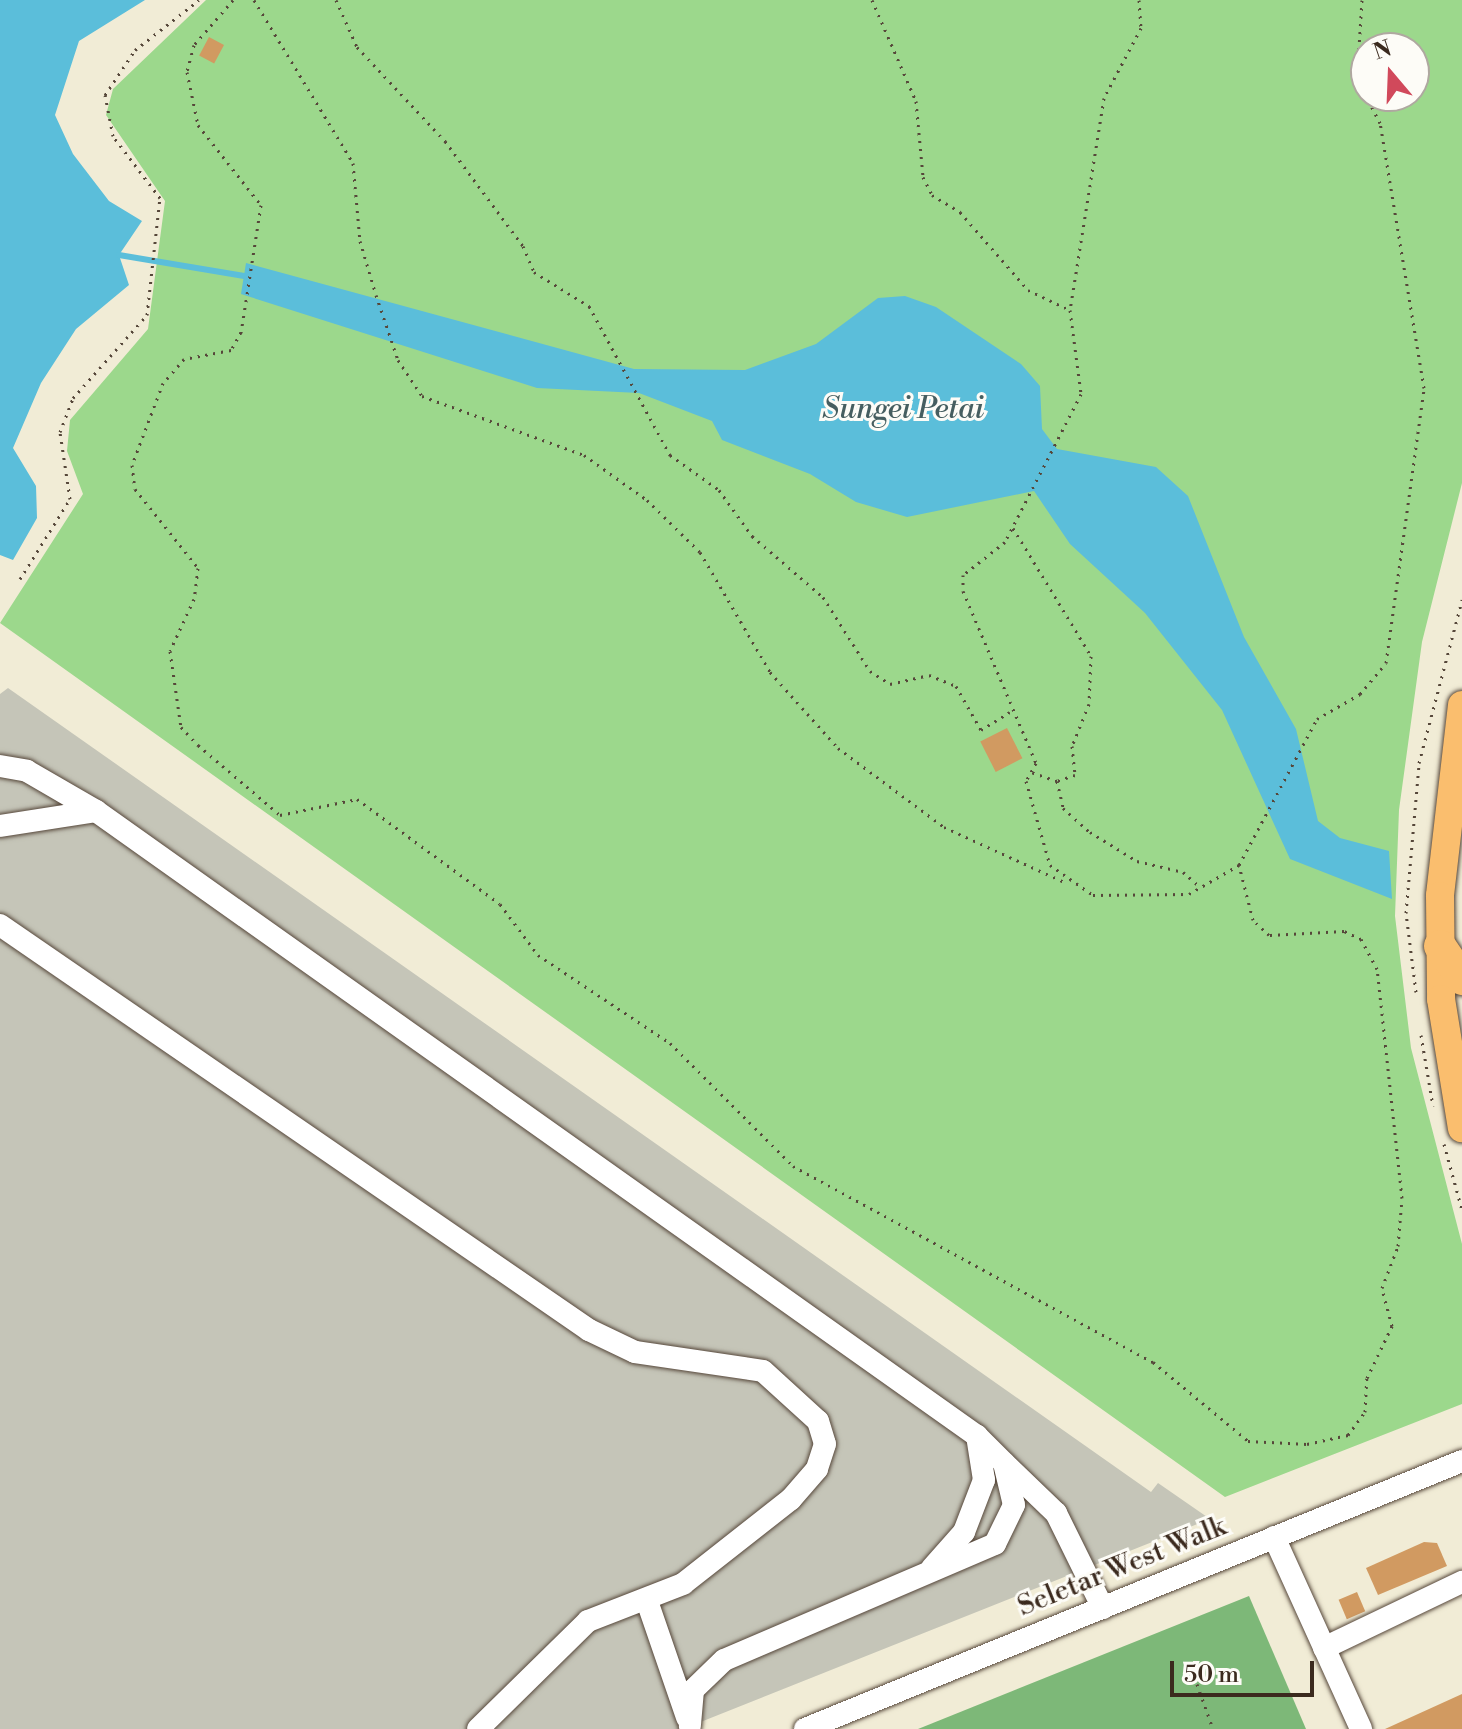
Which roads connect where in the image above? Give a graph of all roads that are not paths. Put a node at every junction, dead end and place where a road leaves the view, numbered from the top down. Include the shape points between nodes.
1 (1462, 705) edge
2 (0, 766) edge
3 (96, 811) junction
4 (0, 826) edge
5 (0, 925) edge
6 (1440, 946) junction
7 (1462, 979) edge
8 (1462, 1128) edge
9 (977, 1436) junction
10 (1462, 1461) edge
11 (1004, 1463) junction
12 (1274, 1537) junction
13 (926, 1575) junction
14 (1462, 1582) edge
15 (647, 1601) junction
16 (1103, 1608) junction
17 (1324, 1648) junction
18 (691, 1728) edge
19 (478, 1729) edge
20 (805, 1729) edge
21 (1361, 1729) edge

1 - 6 main road via 1447,800
2 - 3 lane via 27,771
3 - 4 lane
3 - 9 lane
5 - 15 lane via 589,1330 635,1352 763,1371 818,1421 825,1444 817,1469 791,1499 683,1584
6 - 7 highway
6 - 8 main road via 1441,999
9 - 11 lane
9 - 13 lane via 984,1480 964,1532
10 - 12 lane, Seletar West Walk
11 - 13 lane via 1014,1505 995,1544
11 - 16 lane via 1056,1513
12 - 16 lane, Seletar West Walk
12 - 17 lane
13 - 18 lane via 724,1660 693,1690
14 - 17 lane
15 - 18 lane
15 - 19 lane via 588,1621
16 - 20 lane, Seletar West Walk
17 - 21 lane

